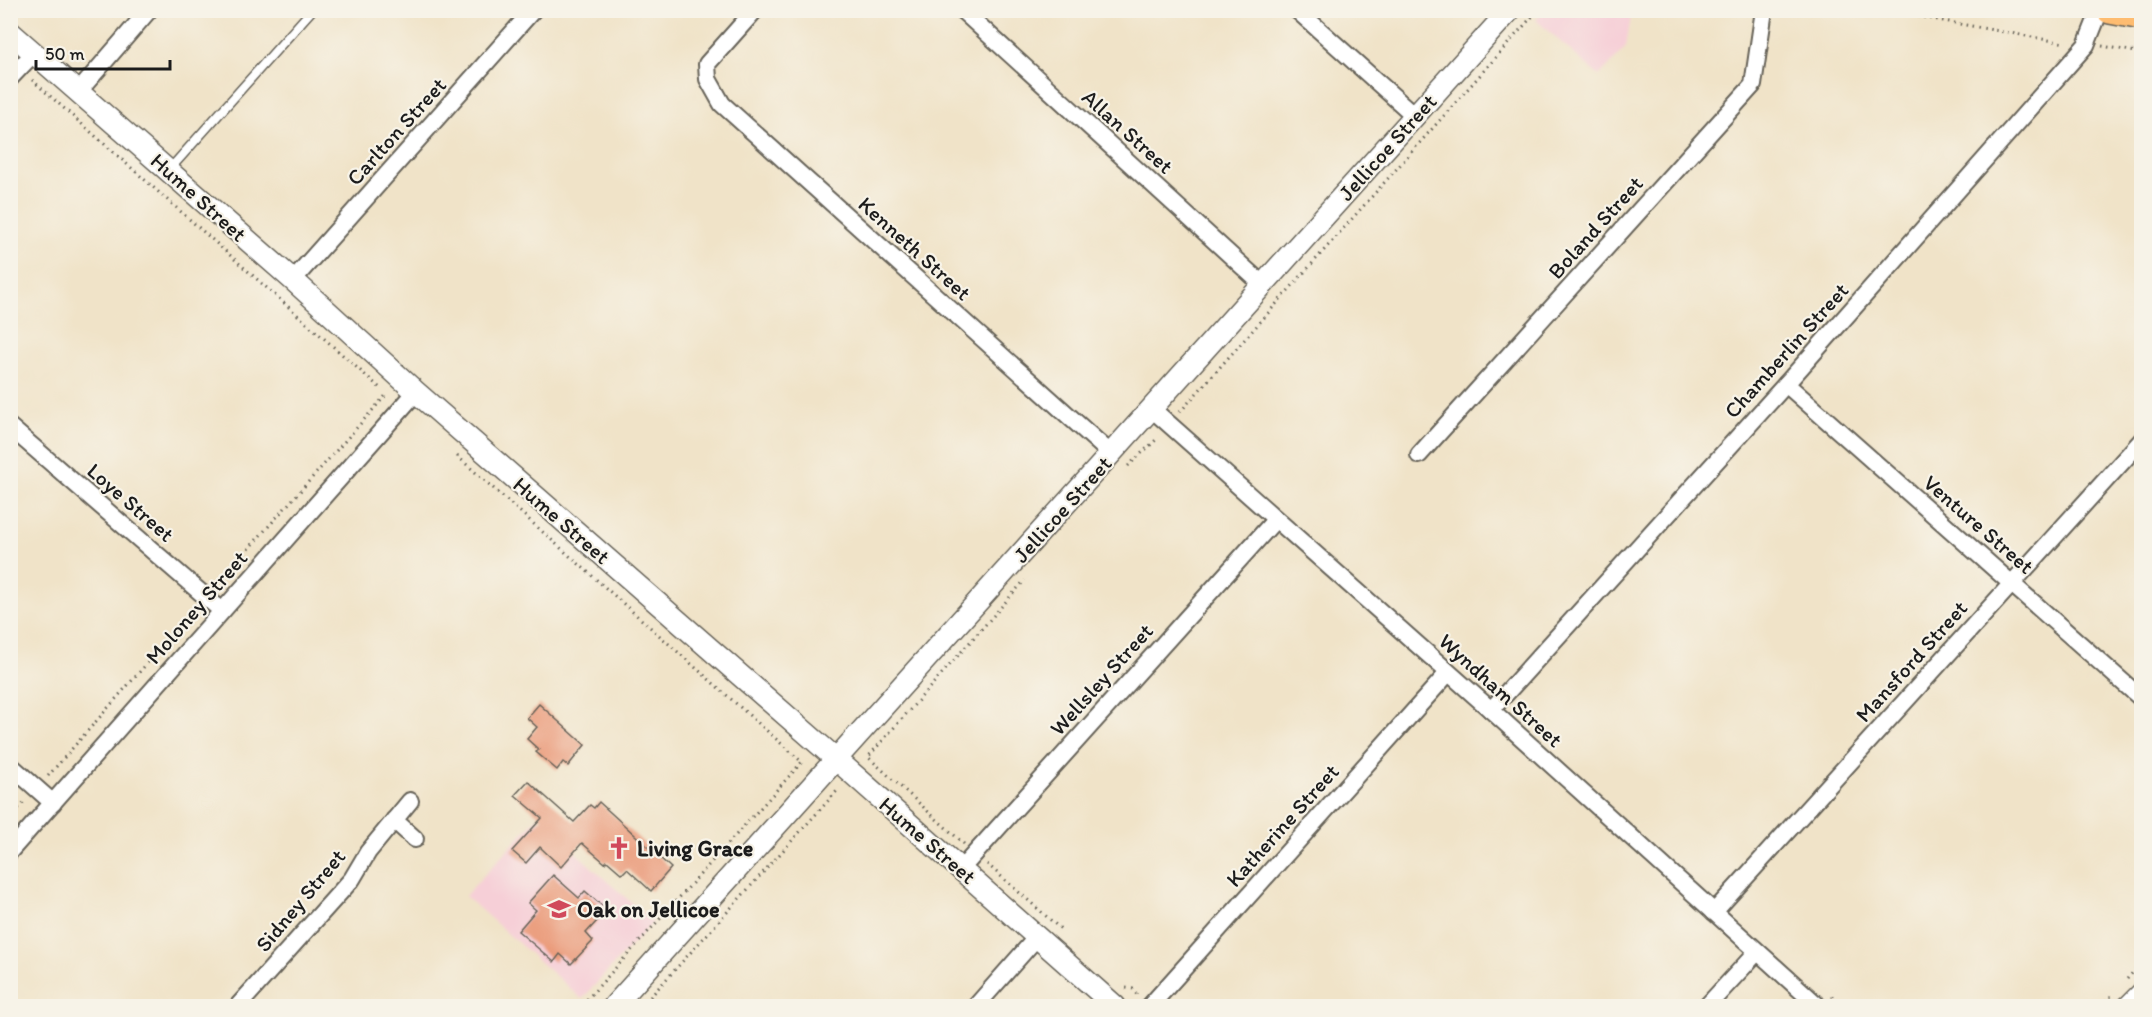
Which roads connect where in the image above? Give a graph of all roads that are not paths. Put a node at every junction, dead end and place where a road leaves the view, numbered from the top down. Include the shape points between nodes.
1 (149, 10) edge
2 (312, 10) edge
3 (533, 10) edge
4 (754, 10) edge
5 (962, 10) edge
6 (1297, 10) edge
7 (1510, 10) edge
8 (1764, 10) edge
9 (2100, 10) edge
10 (2110, 10) edge
11 (2142, 16) edge
12 (10, 32) edge
13 (34, 53) junction
14 (10, 78) edge
15 (79, 91) junction
16 (1415, 116) junction
17 (168, 170) junction
18 (293, 280) junction
19 (1263, 285) junction
20 (1786, 384) junction
21 (416, 392) junction
22 (1152, 409) junction
23 (10, 427) edge
24 (2142, 440) edge
25 (1419, 455) dead end
26 (1119, 460) junction
27 (1275, 520) junction
28 (2012, 583) junction
29 (222, 612) junction
30 (1448, 673) junction
31 (2142, 699) edge
32 (1491, 710) junction
33 (836, 759) junction
34 (10, 765) edge
35 (410, 801) dead end
36 (53, 803) junction
37 (394, 820) junction
38 (415, 839) dead end
39 (10, 851) edge
40 (961, 869) junction
41 (1714, 912) junction
42 (1037, 937) junction
43 (1757, 952) junction
44 (2142, 993) edge
45 (1146, 1003) edge
46 (238, 1006) edge
47 (614, 1006) edge
48 (976, 1006) edge
49 (1115, 1006) edge
50 (1707, 1006) edge
51 (1818, 1006) edge
52 (2129, 1006) edge

1 - 15 street
2 - 17 lane
3 - 18 street, Carlton Street
4 - 26 street, Kenneth Street via 706,64 708,80 722,104
5 - 19 street, Allan Street
6 - 16 street
7 - 16 street, Jellicoe Street
8 - 25 street, Boland Street via 1753,86
9 - 20 street, Chamberlin Street via 2086,45
10 - 11 highway
12 - 13 street, Hume Street
13 - 14 street
13 - 15 street, Hume Street
15 - 17 street, Hume Street
16 - 19 street, Jellicoe Street
17 - 18 street, Hume Street
18 - 21 street, Hume Street
19 - 22 street, Jellicoe Street
20 - 28 street, Venture Street
20 - 32 street, Chamberlin Street
21 - 29 street, Moloney Street
21 - 33 street, Hume Street
22 - 26 street, Jellicoe Street
22 - 27 street, Wyndham Street
23 - 29 street, Loye Street
24 - 28 street, Mansford Street
26 - 33 street, Jellicoe Street
27 - 30 street, Wyndham Street
27 - 40 street, Wellsley Street
28 - 31 street, Venture Street
28 - 41 street, Mansford Street
29 - 36 street, Moloney Street
30 - 32 street, Wyndham Street
30 - 45 street, Katherine Street
32 - 41 street, Wyndham Street
33 - 40 street, Hume Street
33 - 47 street, Jellicoe Street
34 - 36 street
35 - 37 street, Sidney Street
36 - 39 street, Moloney Street
37 - 38 street
37 - 46 street, Sidney Street via 352,879
40 - 42 street, Hume Street
41 - 43 street, Wyndham Street
42 - 48 street
42 - 49 street, Hume Street
43 - 50 street
43 - 51 street, Wyndham Street
44 - 52 street

